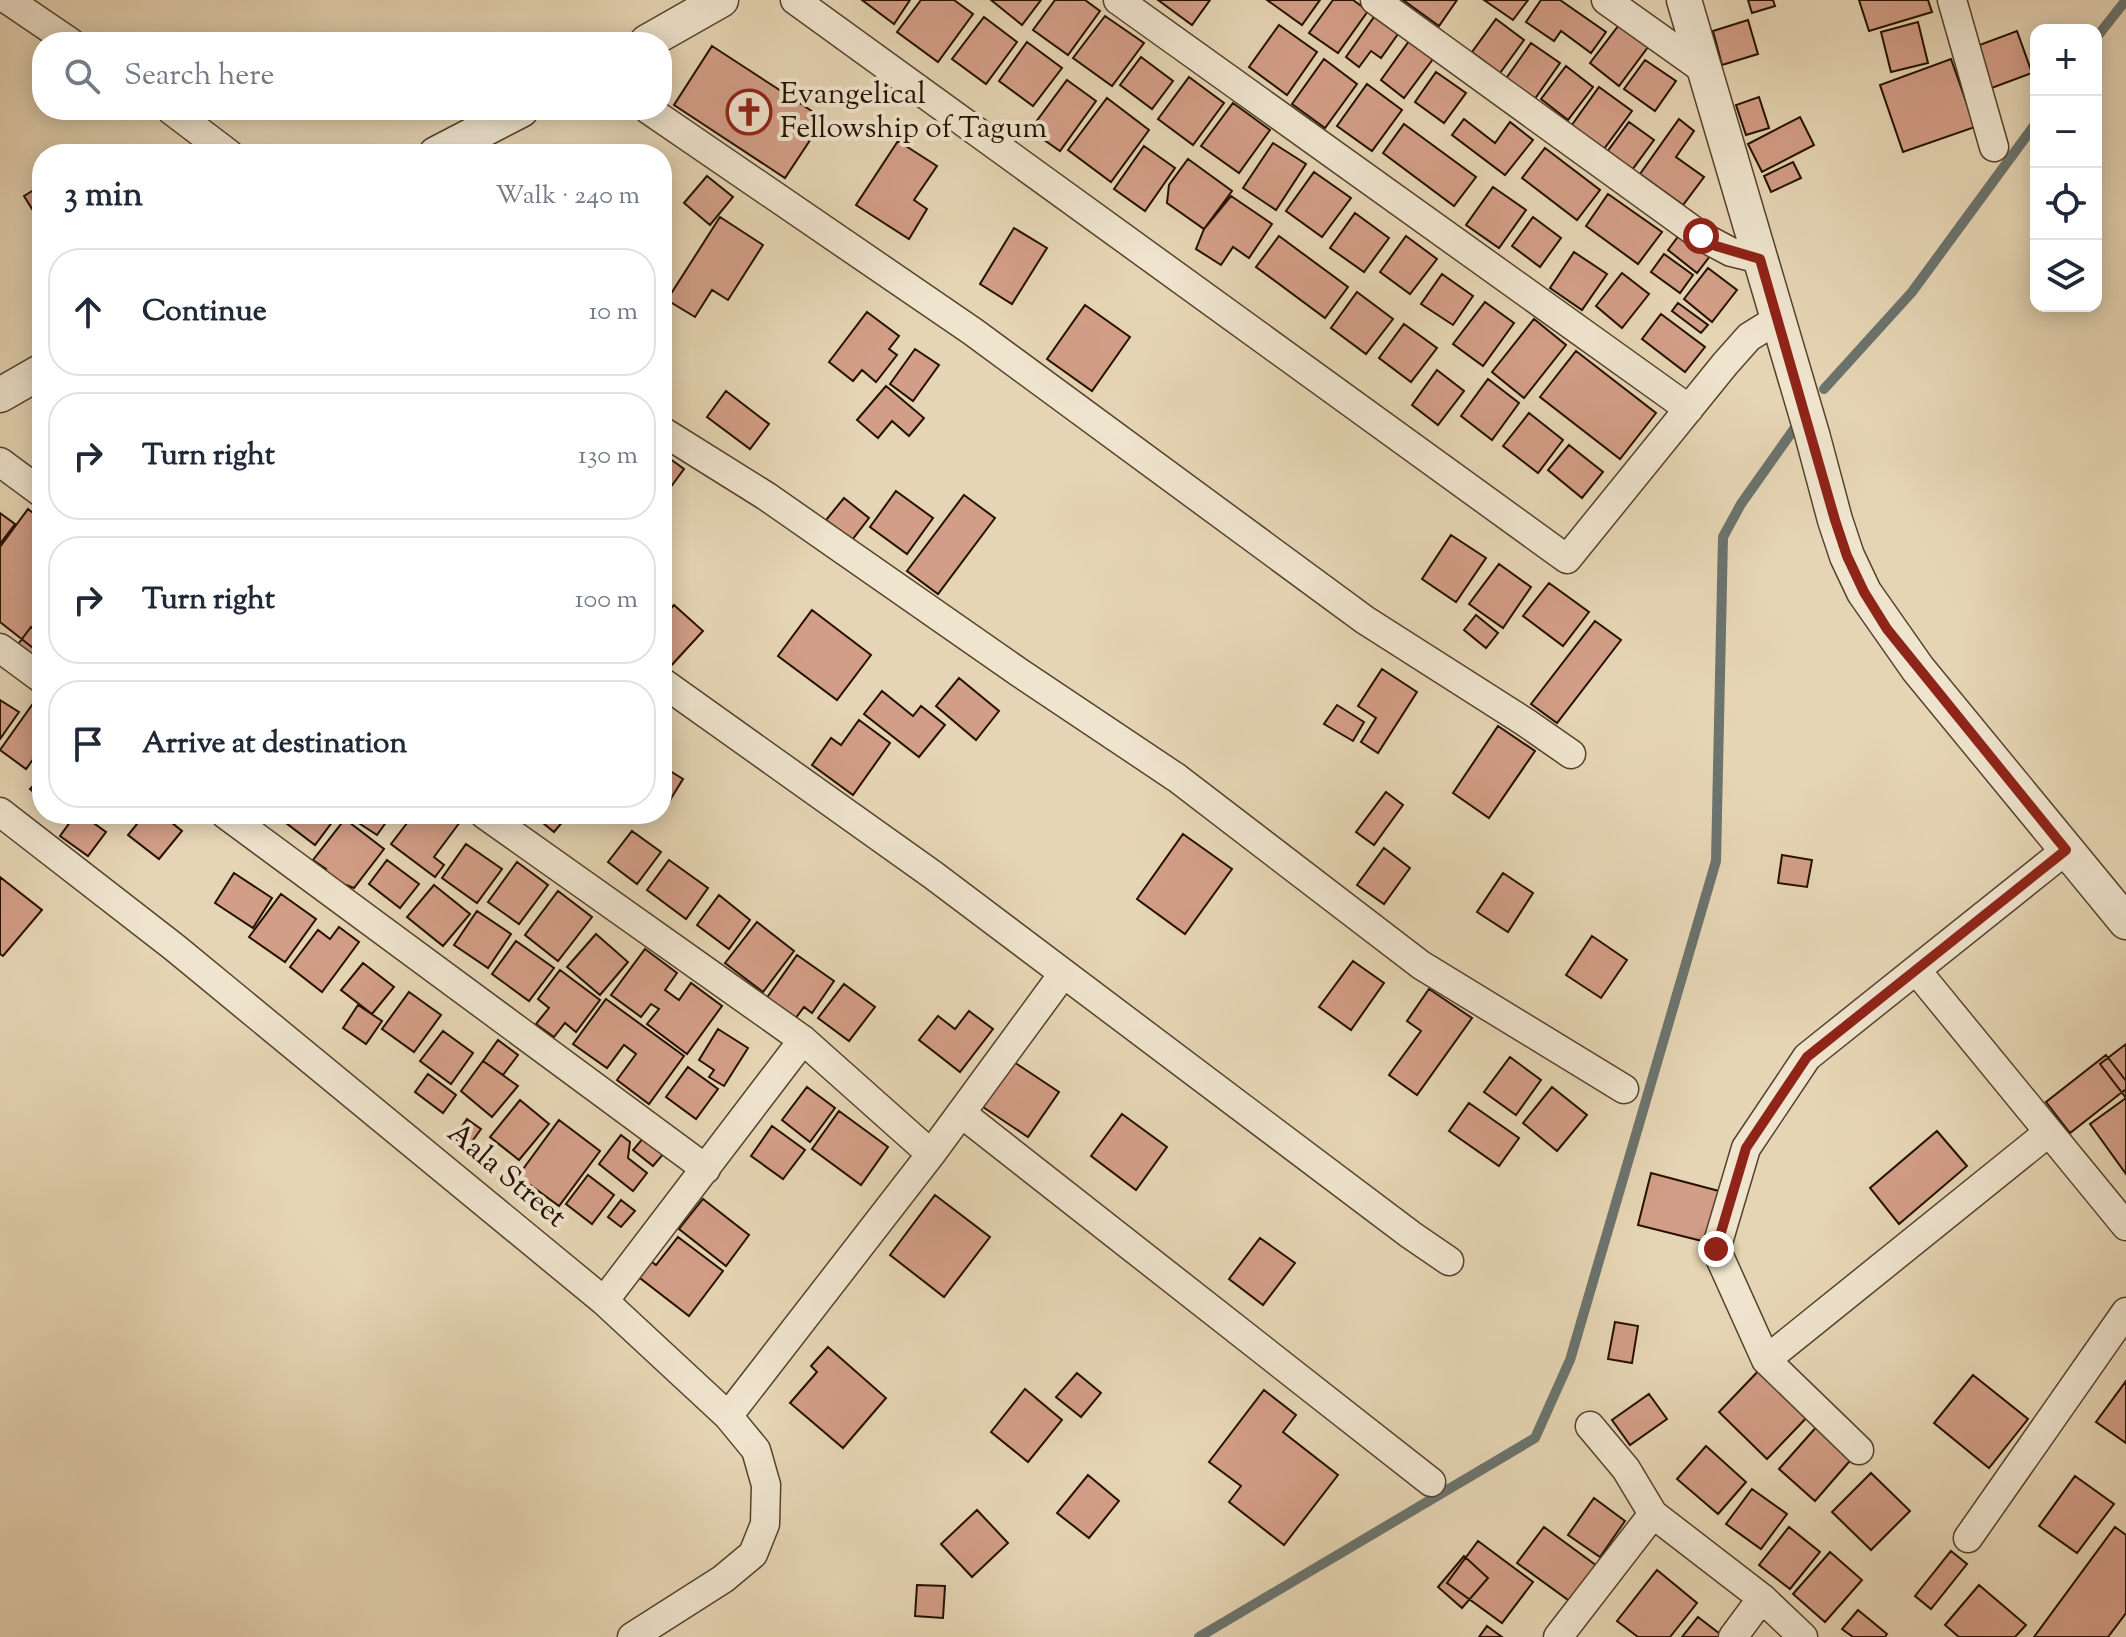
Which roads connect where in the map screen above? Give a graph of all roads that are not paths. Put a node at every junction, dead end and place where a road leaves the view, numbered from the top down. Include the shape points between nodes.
1 (8, 0) edge
2 (721, 0) edge
3 (795, 0) edge
4 (1118, 0) edge
5 (1375, 0) edge
6 (1606, 0) edge
7 (1684, 0) edge
8 (1952, 0) edge
9 (55, 32) edge
10 (665, 32) edge
11 (1703, 69) junction
12 (184, 120) edge
13 (502, 120) edge
14 (664, 120) edge
15 (216, 144) edge
16 (455, 144) edge
17 (1994, 147) dead end
18 (1760, 259) junction
19 (1778, 319) junction
20 (32, 377) edge
21 (0, 395) edge
22 (1689, 409) junction
23 (672, 437) edge
24 (0, 462) edge
25 (32, 486) edge
26 (0, 648) edge
27 (32, 672) edge
28 (672, 689) edge
29 (1571, 754) dead end
30 (0, 812) edge
31 (239, 824) edge
32 (498, 824) edge
33 (2066, 850) junction
34 (2126, 922) edge
35 (1916, 970) junction
36 (1063, 974) junction
37 (803, 1040) junction
38 (1624, 1089) dead end
39 (961, 1113) junction
40 (2049, 1132) junction
41 (931, 1154) junction
42 (706, 1169) junction
43 (2126, 1226) edge
44 (1449, 1261) dead end
45 (604, 1301) junction
46 (2126, 1312) edge
47 (1766, 1360) junction
48 (728, 1416) junction
49 (1590, 1426) dead end
50 (1859, 1450) dead end
51 (1431, 1482) dead end
52 (1653, 1514) junction
53 (1968, 1538) dead end
54 (1762, 1598) junction
55 (632, 1637) edge
56 (1558, 1637) edge
57 (1733, 1637) edge
58 (1803, 1637) edge

1 - 9 street
2 - 10 street
3 - 22 street via 1567,559
4 - 22 street
5 - 18 street via 1701,236
6 - 11 street
7 - 11 street
8 - 17 street
11 - 18 street
12 - 15 street
13 - 16 street
14 - 29 street via 972,331 1365,620
18 - 19 street
19 - 22 street via 1749,337
19 - 33 street via 1835,520 1864,592 1918,669
20 - 21 street
23 - 38 street via 1177,778 1421,965
24 - 25 street
26 - 27 street
28 - 36 street
30 - 45 street, Aala Street via 186,957
31 - 42 street
32 - 37 street
33 - 34 street
33 - 35 street
35 - 40 street
35 - 47 street via 1807,1057 1746,1148 1716,1249
36 - 39 street
36 - 44 street
37 - 41 street
37 - 42 street
39 - 41 street
39 - 51 street
40 - 43 street
40 - 47 street
41 - 48 street
42 - 45 street
45 - 48 street, Aala Street
46 - 53 street
47 - 50 street
48 - 55 street, Aala Street via 756,1450 766,1485 765,1524 753,1554
49 - 52 street via 1626,1469
52 - 54 street
52 - 56 street
54 - 57 street
54 - 58 street

